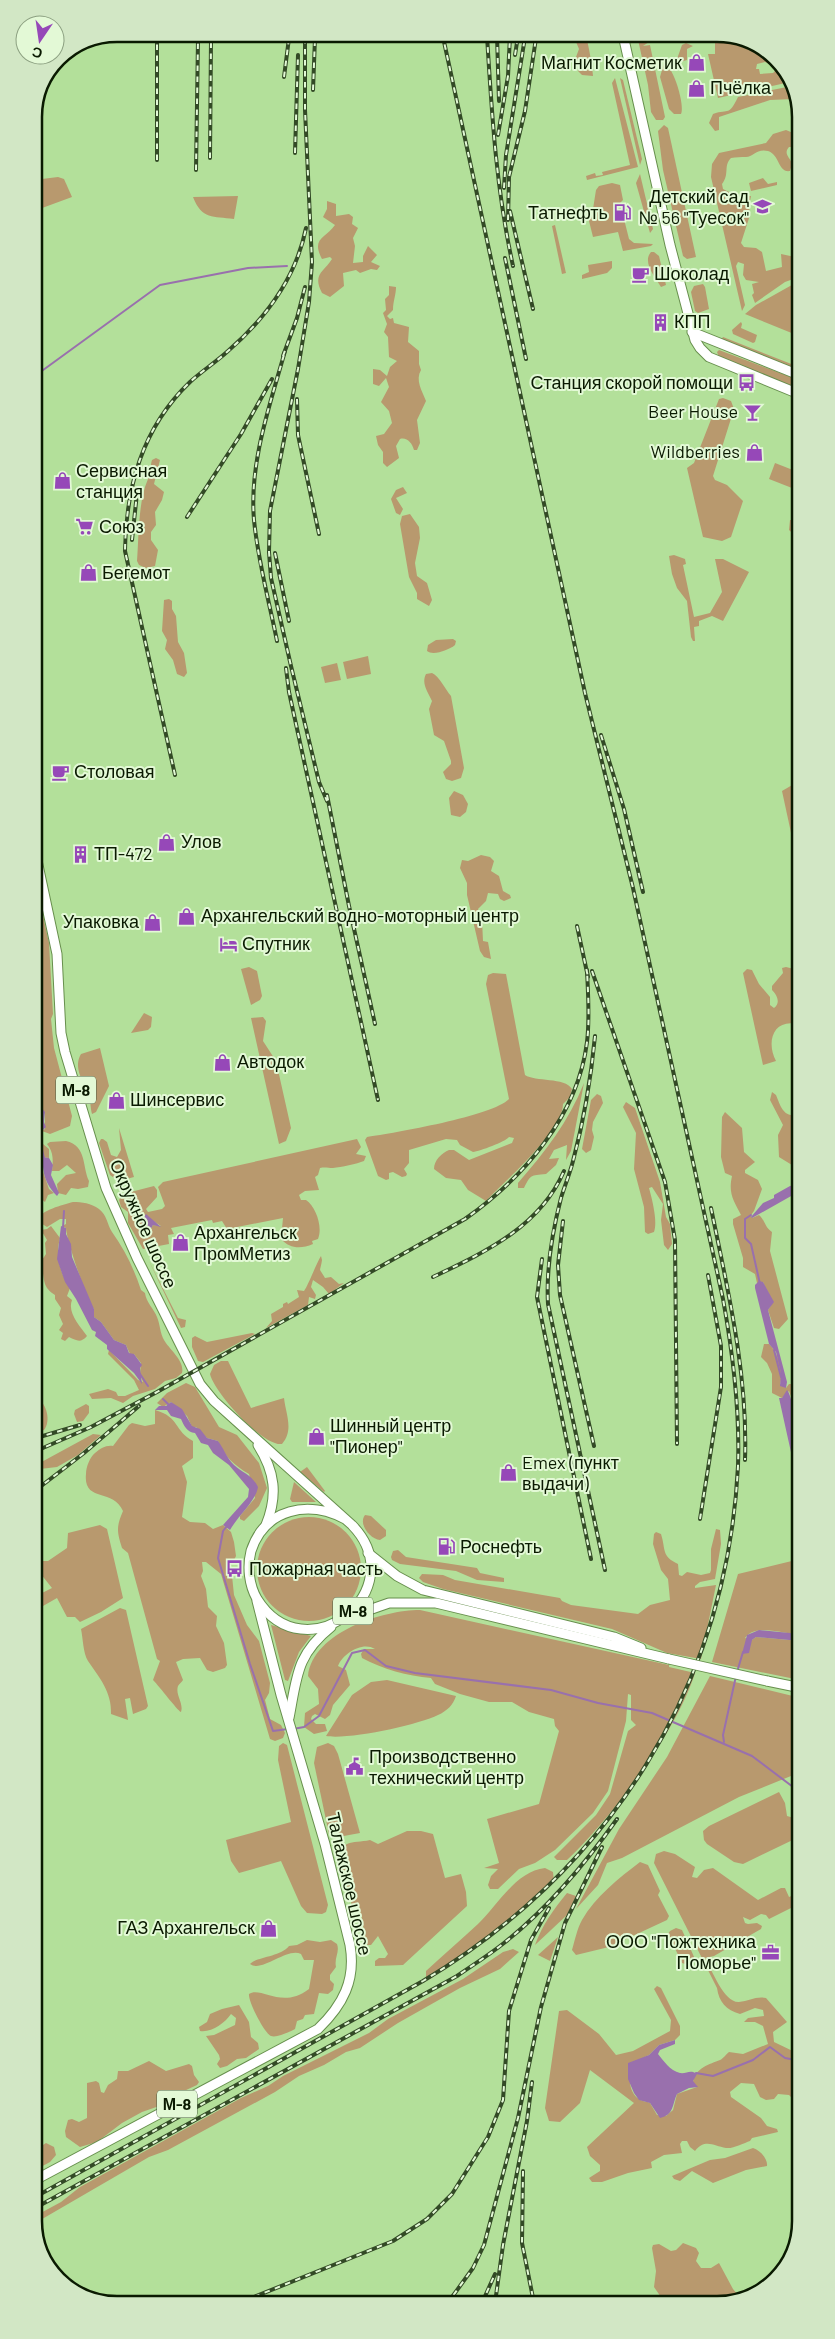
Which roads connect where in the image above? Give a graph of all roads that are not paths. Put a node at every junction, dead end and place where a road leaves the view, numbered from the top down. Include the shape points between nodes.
1 (624, 43) edge
2 (692, 332) junction
3 (792, 372) edge
4 (792, 391) edge
5 (43, 887) edge
6 (252, 1436) junction
7 (344, 1519) junction
8 (265, 1527) junction
9 (368, 1553) junction
10 (255, 1596) junction
11 (342, 1620) junction
12 (333, 1625) junction
13 (669, 1659) junction
14 (792, 1686) edge
15 (291, 1726) junction
16 (42, 2177) edge

1 - 2 main road
2 - 3 main road
2 - 4 main road via 704,353
5 - 6 main road, Окружное шоссе / М-8 via 57,954 61,1033 106,1188 200,1384
6 - 7 main road, М-8
6 - 8 main road, М-8 via 274,1479 272,1509
7 - 8 main road, М-8 via 322,1510 303,1508 280,1516
7 - 9 main road, М-8 via 361,1536
8 - 10 main road, М-8 via 255,1542 250,1560 249,1577
9 - 11 main road, М-8 via 370,1573 365,1594
9 - 13 main road via 397,1576 423,1590 614,1637
10 - 12 main road, М-8 via 268,1613 291,1626 312,1629
10 - 15 main road, М-8
11 - 12 main road, М-8
11 - 13 main road via 389,1603 436,1603
12 - 15 main road, М-8 via 319,1637 299,1666
13 - 14 main road, bridge
15 - 16 main road, Талажское шоссе / М-8 via 350,1945 351,1979 341,2003 318,2029

